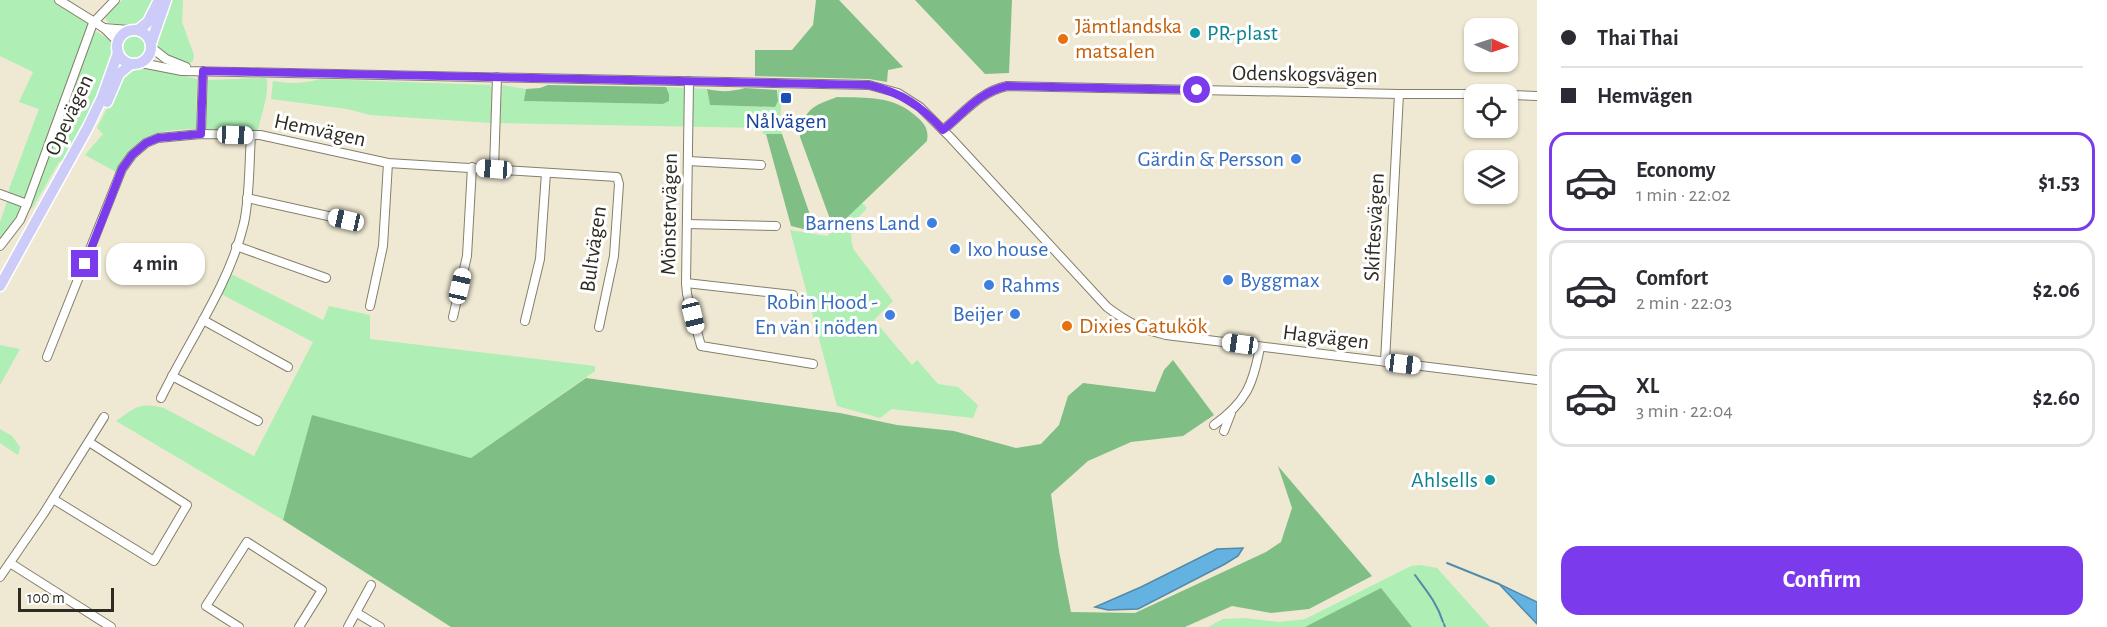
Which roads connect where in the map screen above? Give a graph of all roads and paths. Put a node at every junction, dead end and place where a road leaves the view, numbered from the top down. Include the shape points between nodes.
1 (59, 0) edge
2 (115, 0) edge
3 (159, 0) edge
4 (166, 0) edge
5 (93, 23) junction
6 (104, 28) junction
7 (134, 30) junction
8 (151, 46) junction
9 (118, 47) junction
10 (136, 63) junction
11 (200, 71) junction
12 (497, 77) junction
13 (689, 81) junction
14 (1400, 94) junction
15 (1464, 94) edge
16 (1518, 95) edge
17 (1537, 96) edge
18 (943, 130) junction
19 (201, 134) junction
20 (251, 135) junction
21 (688, 161) junction
22 (388, 163) junction
23 (761, 165) dead end
24 (472, 167) junction
25 (494, 169) junction
26 (546, 173) junction
27 (617, 177) joint
28 (53, 192) junction
29 (0, 194) edge
30 (247, 198) junction
31 (27, 204) junction
32 (346, 220) dead end
33 (687, 224) junction
34 (776, 226) dead end
35 (0, 246) edge
36 (236, 246) junction
37 (326, 278) dead end
38 (686, 283) junction
39 (0, 286) edge
40 (793, 295) dead end
41 (370, 306) dead end
42 (453, 317) dead end
43 (203, 320) junction
44 (525, 321) dead end
45 (599, 327) dead end
46 (1260, 347) junction
47 (47, 357) dead end
48 (1385, 362) junction
49 (813, 364) dead end
50 (288, 367) dead end
51 (171, 376) junction
52 (1537, 380) edge
53 (161, 398) dead end
54 (1231, 413) junction
55 (104, 417) dead end
56 (258, 421) dead end
57 (1214, 425) dead end
58 (1224, 431) dead end
59 (89, 442) junction
60 (53, 499) junction
61 (10, 563) junction
62 (0, 577) edge
63 (371, 585) dead end
64 (357, 614) junction
65 (111, 627) edge
66 (239, 627) edge
67 (299, 627) edge
68 (348, 627) edge
69 (380, 627) edge

1 - 5 street
2 - 5 street
3 - 7 main road via 148,22
4 - 8 main road
5 - 6 street
5 - 31 street
6 - 7 street
6 - 9 street
7 - 8 main road via 147,35
7 - 9 main road via 120,37
8 - 10 main road via 149,57
8 - 11 street via 166,59
9 - 10 main road via 124,61
9 - 28 main road, Opevägen via 102,98
10 - 11 street
10 - 28 main road, Opevägen via 119,74 93,129
11 - 12 street
11 - 19 street
12 - 13 street
12 - 25 street
13 - 18 street via 869,85 912,101
13 - 21 street, Mönstervägen
14 - 15 street, Odenskogsvägen
14 - 18 street, Odenskogsvägen via 1007,86 981,96
14 - 48 street, Skiftesvägen
16 - 17 street, Odenskogsvägen
18 - 46 street, Hagvägen via 1107,308 1126,322 1166,335
19 - 20 street, Hemvägen
19 - 47 street, Hemvägen via 146,143 122,169
20 - 22 street, Hemvägen
20 - 30 street
21 - 23 street
21 - 33 street, Mönstervägen
22 - 24 street, Hemvägen
22 - 41 street via 383,246
24 - 25 street, Hemvägen
24 - 42 street via 467,256
25 - 26 street, Hemvägen
26 - 27 street, Hemvägen
26 - 44 street via 540,259
27 - 45 street, Bultvägen via 614,256
28 - 39 main road, Opevägen
29 - 31 street
30 - 32 street
30 - 36 street
31 - 35 street
33 - 34 street
33 - 38 street, Mönstervägen
36 - 37 street
36 - 43 street
38 - 40 street
38 - 49 street, Mönstervägen via 701,346
43 - 50 street
43 - 51 street
46 - 48 street, Hagvägen
46 - 54 street via 1254,377
48 - 52 street, Hagvägen
51 - 53 street
51 - 56 street
54 - 57 street
54 - 58 street
55 - 59 street
59 - 60 street
59 - 60 street via 187,505 154,561
60 - 61 street
61 - 62 street
61 - 65 street
63 - 64 street
64 - 68 street
64 - 69 street
66 - 67 street via 206,606 247,542 322,590

